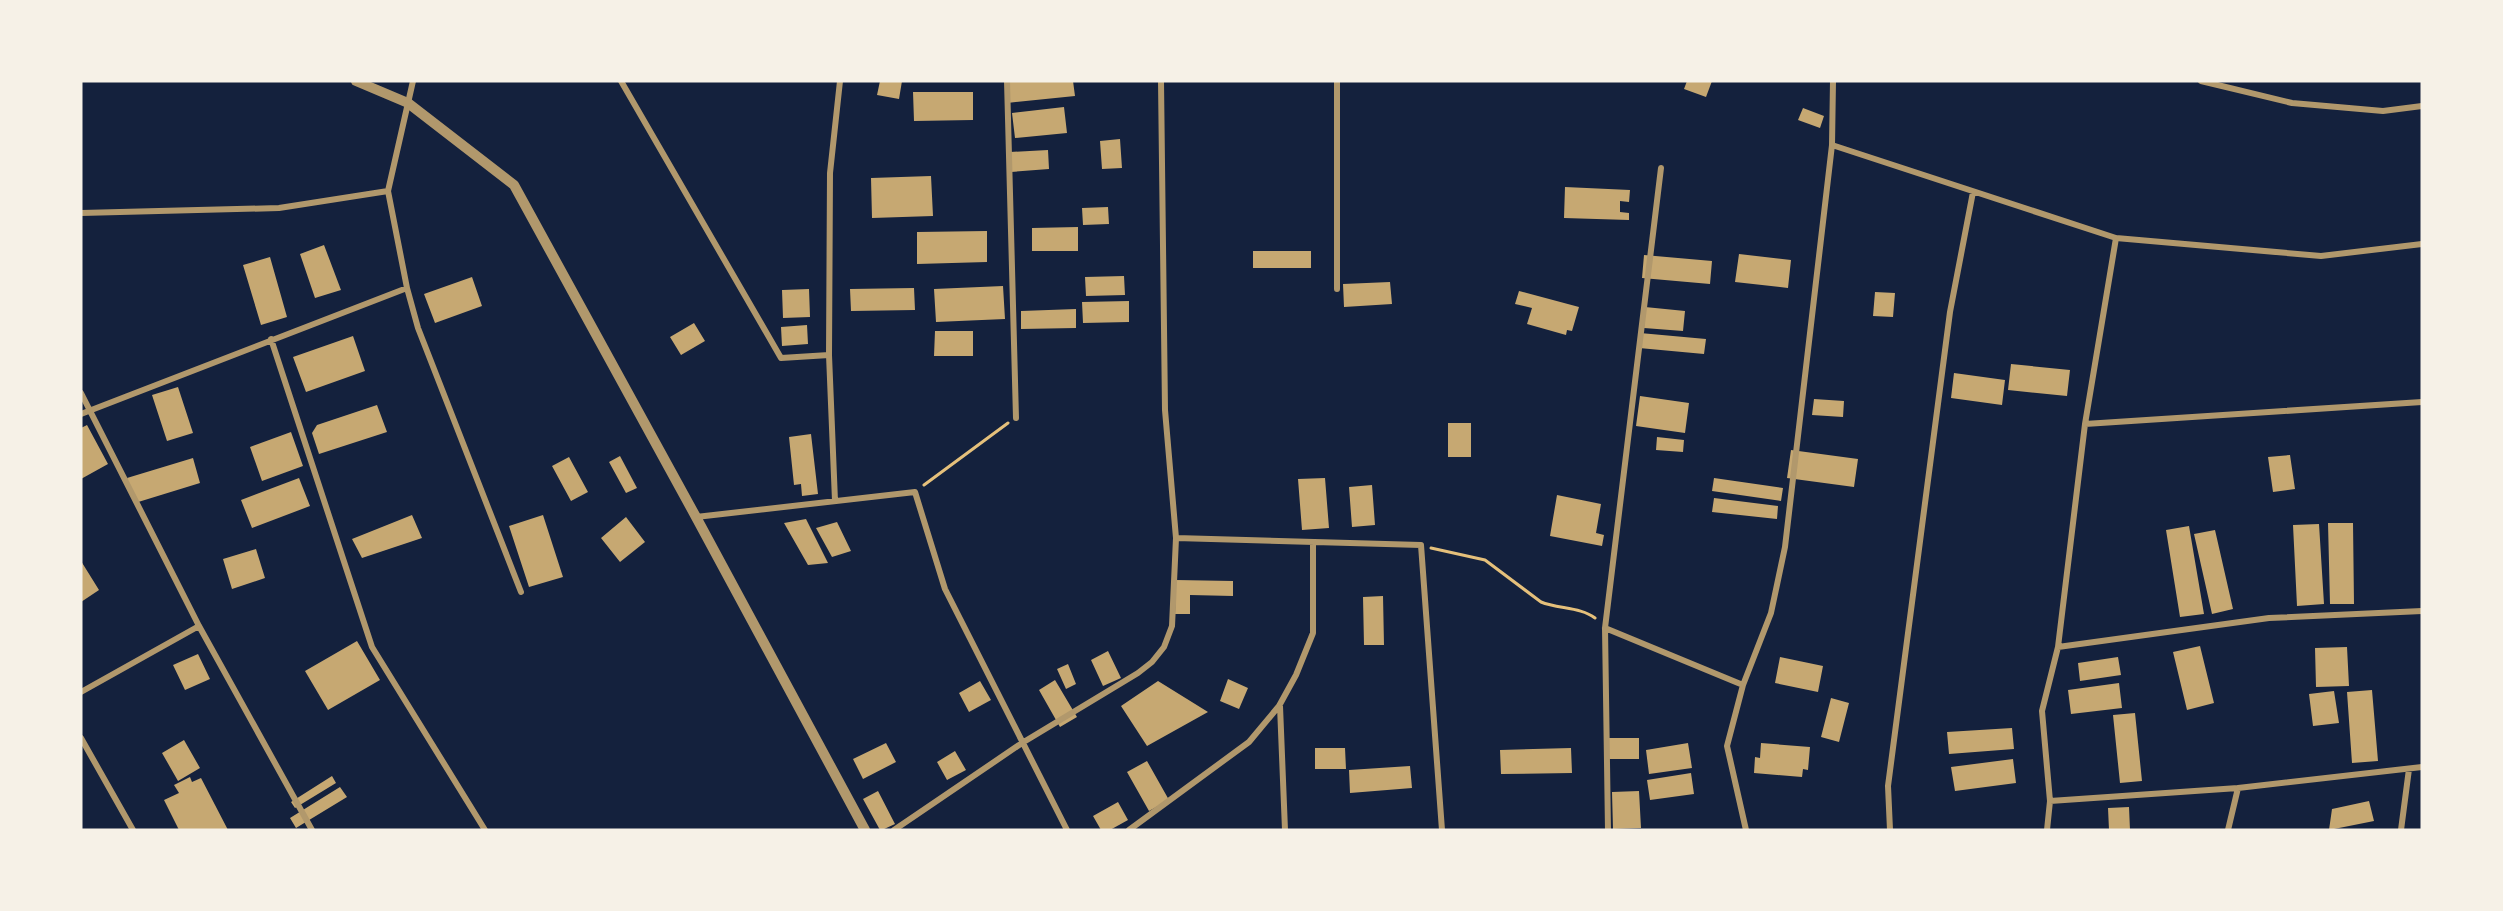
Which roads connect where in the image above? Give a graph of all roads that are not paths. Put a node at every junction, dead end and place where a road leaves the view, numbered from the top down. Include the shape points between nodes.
1 (356, 81) edge
2 (413, 81) edge
3 (621, 81) edge
4 (840, 81) edge
5 (1007, 81) edge
6 (1161, 81) edge
7 (1337, 81) edge
8 (1833, 81) edge
9 (2202, 81) edge
10 (408, 102) junction
11 (2422, 106) edge
12 (1832, 145) junction
13 (1661, 168) dead end
14 (388, 191) junction
15 (1972, 192) junction
16 (81, 213) edge
17 (2116, 238) junction
18 (2422, 244) edge
19 (407, 288) junction
20 (1337, 289) dead end
21 (271, 339) junction
22 (829, 355) junction
23 (81, 393) edge
24 (2422, 402) edge
25 (90, 409) junction
26 (81, 414) edge
27 (1016, 418) road end
28 (2085, 424) junction
29 (835, 501) junction
30 (696, 517) junction
31 (1176, 538) junction
32 (1312, 542) junction
33 (521, 592) dead end
34 (2422, 611) edge
35 (199, 626) junction
36 (1605, 628) junction
37 (2058, 647) junction
38 (1743, 686) junction
39 (81, 692) edge
40 (1280, 706) junction
41 (81, 738) edge
42 (1022, 743) junction
43 (2422, 767) edge
44 (2409, 769) junction
45 (2238, 788) junction
46 (2050, 801) junction
47 (133, 830) edge
48 (312, 830) edge
49 (485, 830) edge
50 (865, 830) edge
51 (894, 830) edge
52 (1067, 830) edge
53 (1129, 830) edge
54 (1285, 830) edge
55 (1442, 830) edge
56 (1608, 830) edge
57 (1746, 830) edge
58 (1890, 830) edge
59 (2047, 830) edge
60 (2228, 830) edge
61 (2401, 830) edge

1 - 10 street
2 - 10 street
3 - 22 street via 781,358
4 - 22 street via 830,173
5 - 27 street
6 - 31 street via 1165,410
7 - 20 street
8 - 12 street
9 - 11 street via 2313,106 2382,111
10 - 14 street
10 - 30 street via 514,185
12 - 15 street
12 - 38 street via 1785,547 1771,613
13 - 36 street
14 - 16 street via 279,208
14 - 19 street
15 - 17 street
15 - 58 street via 1950,312 1891,762
17 - 18 street via 2321,256
17 - 28 street
19 - 21 street
19 - 33 street via 418,328
21 - 25 street
21 - 49 street via 372,647
22 - 29 street
23 - 25 street
24 - 28 street
25 - 26 street
25 - 35 street
28 - 37 street
29 - 30 street
29 - 42 street via 915,492 945,589
30 - 50 street
31 - 32 street
31 - 42 street via 1172,626 1164,647 1138,673
32 - 40 street via 1313,633
32 - 55 street via 1421,545
34 - 37 street via 2269,618
35 - 39 street
35 - 48 street
36 - 38 street
36 - 56 street
37 - 46 street via 2042,711
38 - 57 street via 1727,746
40 - 53 street via 1249,742
40 - 54 street
41 - 47 street
42 - 51 street
42 - 52 street
43 - 44 street
44 - 45 street
44 - 61 street
45 - 46 street
45 - 60 street
46 - 59 street

